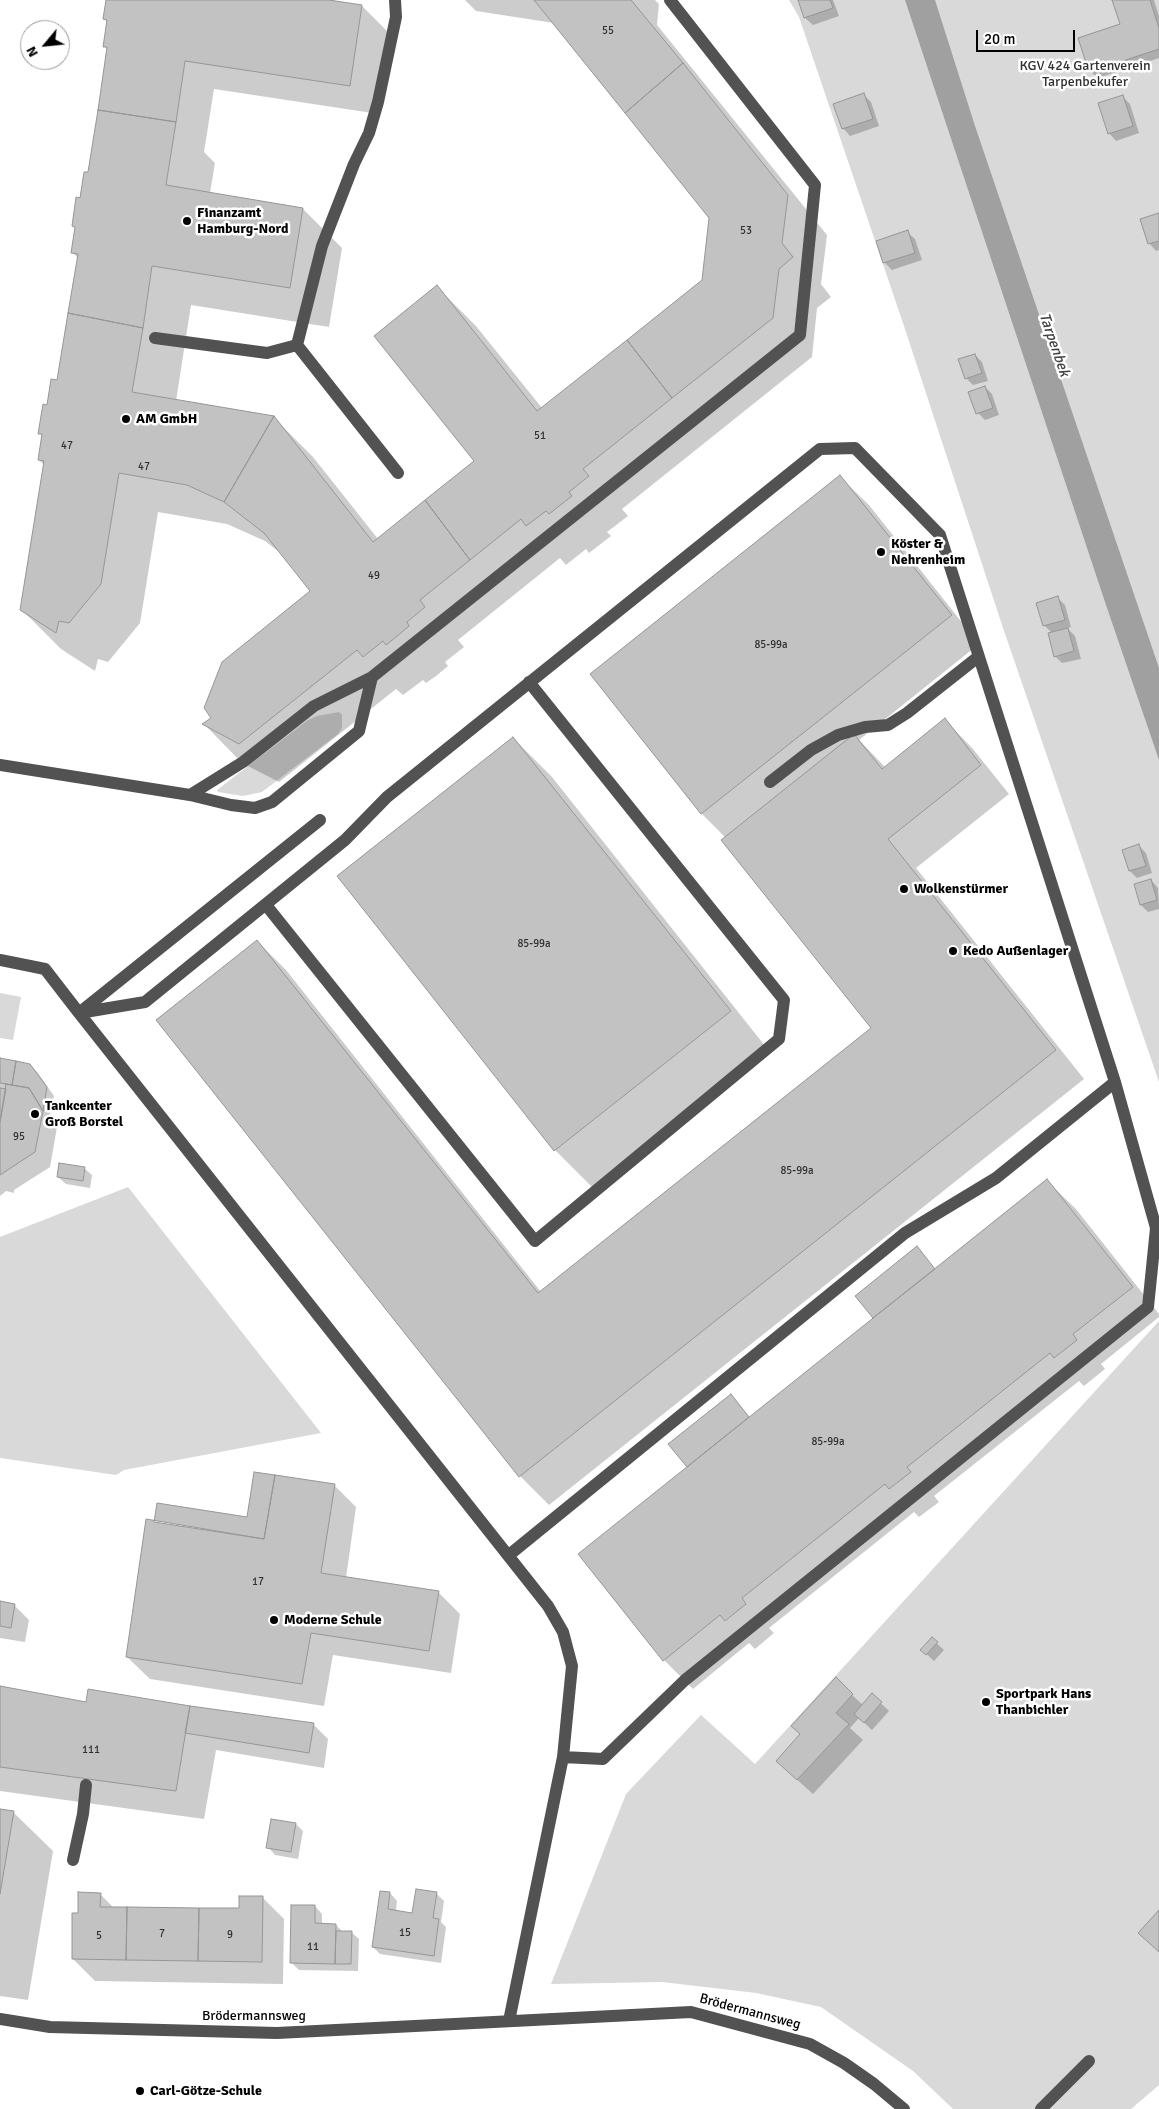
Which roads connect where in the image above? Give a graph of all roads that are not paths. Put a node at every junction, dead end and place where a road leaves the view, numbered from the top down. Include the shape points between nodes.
1 (395, 0) edge
2 (670, 0) edge
3 (155, 338) dead end
4 (297, 345) junction
5 (398, 473) dead end
6 (978, 657) junction
7 (372, 677) junction
8 (528, 682) junction
9 (0, 765) edge
10 (770, 782) dead end
11 (190, 794) junction
12 (320, 820) dead end
13 (266, 904) junction
14 (0, 960) edge
15 (79, 1013) junction
16 (1115, 1082) junction
17 (509, 1555) junction
18 (563, 1757) junction
19 (86, 1785) dead end
20 (73, 1860) dead end
21 (0, 2019) edge
22 (509, 2021) junction
23 (1089, 2061) dead end
24 (904, 2109) edge
25 (1041, 2109) edge

1 - 4 street via 396,17 372,125 322,246
2 - 7 street via 816,185 800,335
3 - 4 street via 267,354
4 - 5 street
6 - 8 street via 940,535 855,448 820,449
6 - 10 street via 907,714 888,725 865,727 838,735 811,750
6 - 16 street
7 - 11 street via 314,706 243,762
7 - 11 street via 359,731 272,802 255,808
8 - 13 street via 386,797 345,840
8 - 13 street via 784,1000 779,1039 535,1241
9 - 11 street
12 - 15 street
13 - 15 street via 145,1002
14 - 15 street via 46,969
15 - 17 street
16 - 17 street via 996,1178 905,1234
16 - 18 street via 1156,1228 1148,1307 685,1680 603,1759
17 - 18 street via 548,1606 563,1632 572,1666
18 - 22 street
19 - 20 street
21 - 22 street, Brödermannsweg via 50,2027 277,2033
22 - 24 street, Brödermannsweg via 691,2012 810,2044 851,2068
23 - 25 street

